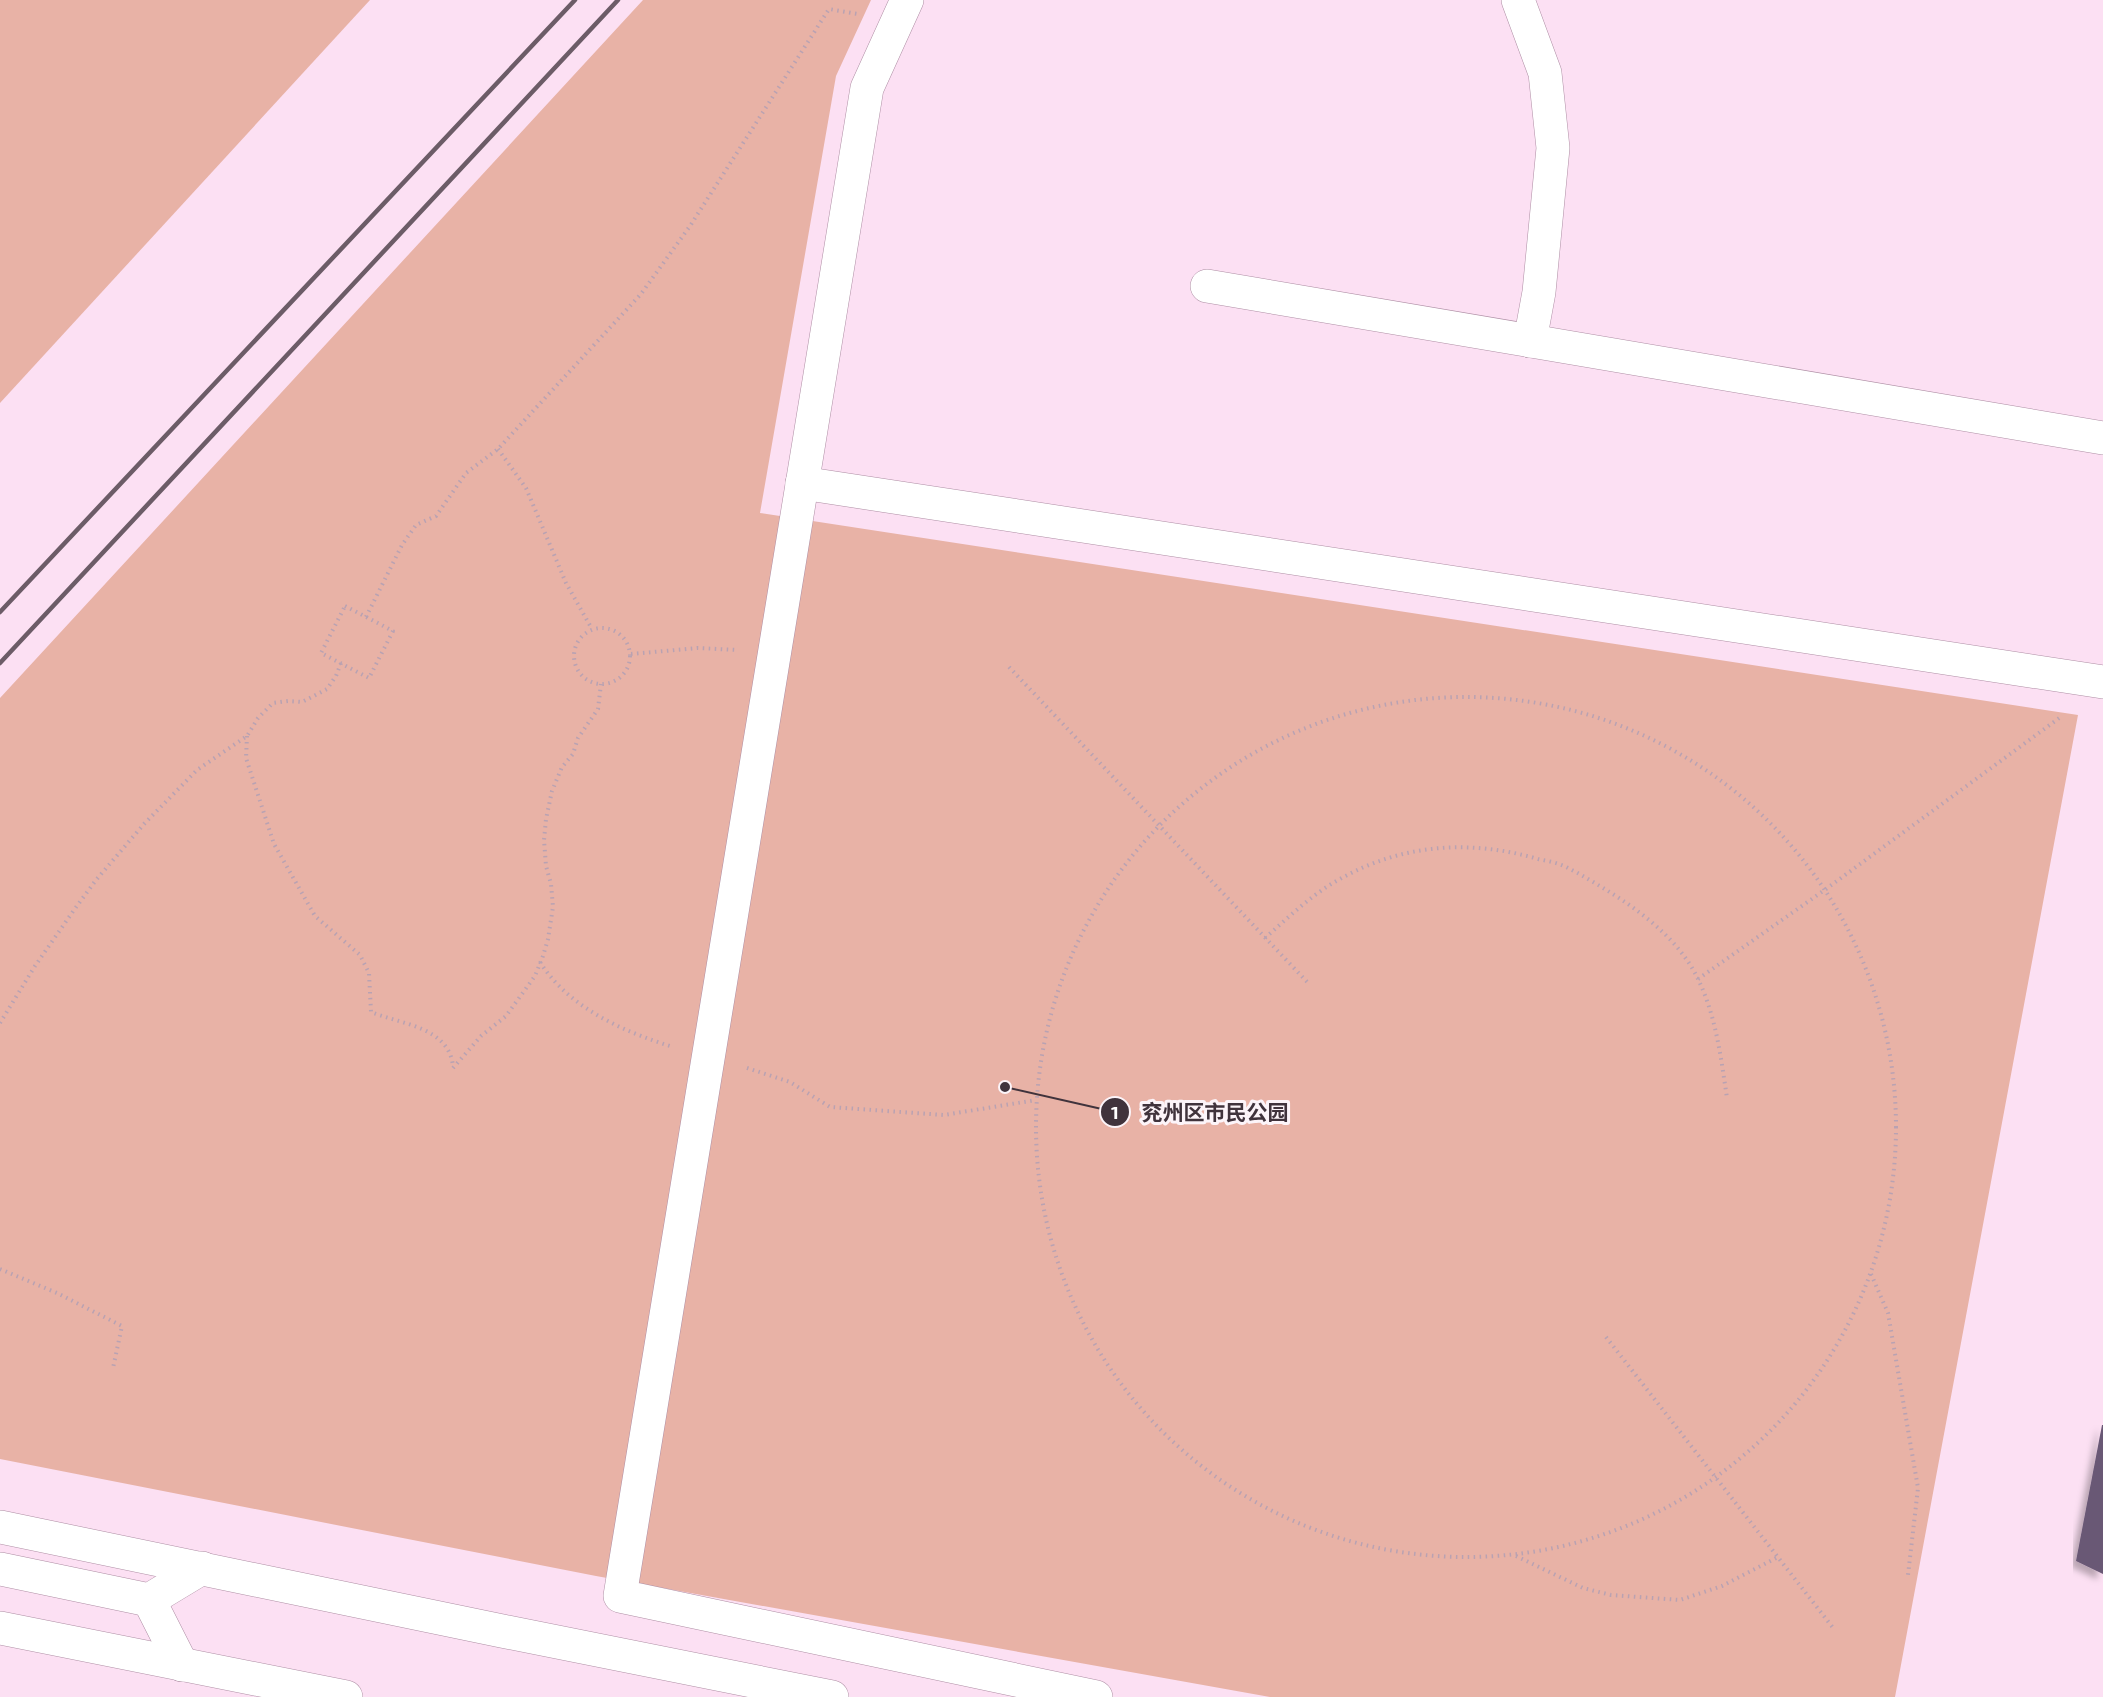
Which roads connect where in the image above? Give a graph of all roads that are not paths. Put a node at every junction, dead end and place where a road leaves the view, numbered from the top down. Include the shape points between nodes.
1 (1518, 0) edge
2 (902, 10) edge
3 (1207, 286) dead end
4 (1530, 341) junction
5 (2103, 438) edge
6 (802, 483) junction
7 (2103, 682) edge
8 (0, 1527) edge
9 (202, 1568) junction
10 (0, 1569) edge
11 (149, 1600) junction
12 (0, 1628) edge
13 (182, 1665) junction
14 (346, 1697) edge
15 (832, 1697) edge
16 (1096, 1697) edge

1 - 4 street via 1545,73 1553,148 1539,292
2 - 6 street via 867,88
3 - 4 street
4 - 5 street
6 - 7 street
6 - 16 street via 620,1596
8 - 9 street
9 - 11 street
9 - 15 street
10 - 11 street
11 - 13 street
12 - 13 street
13 - 14 street

